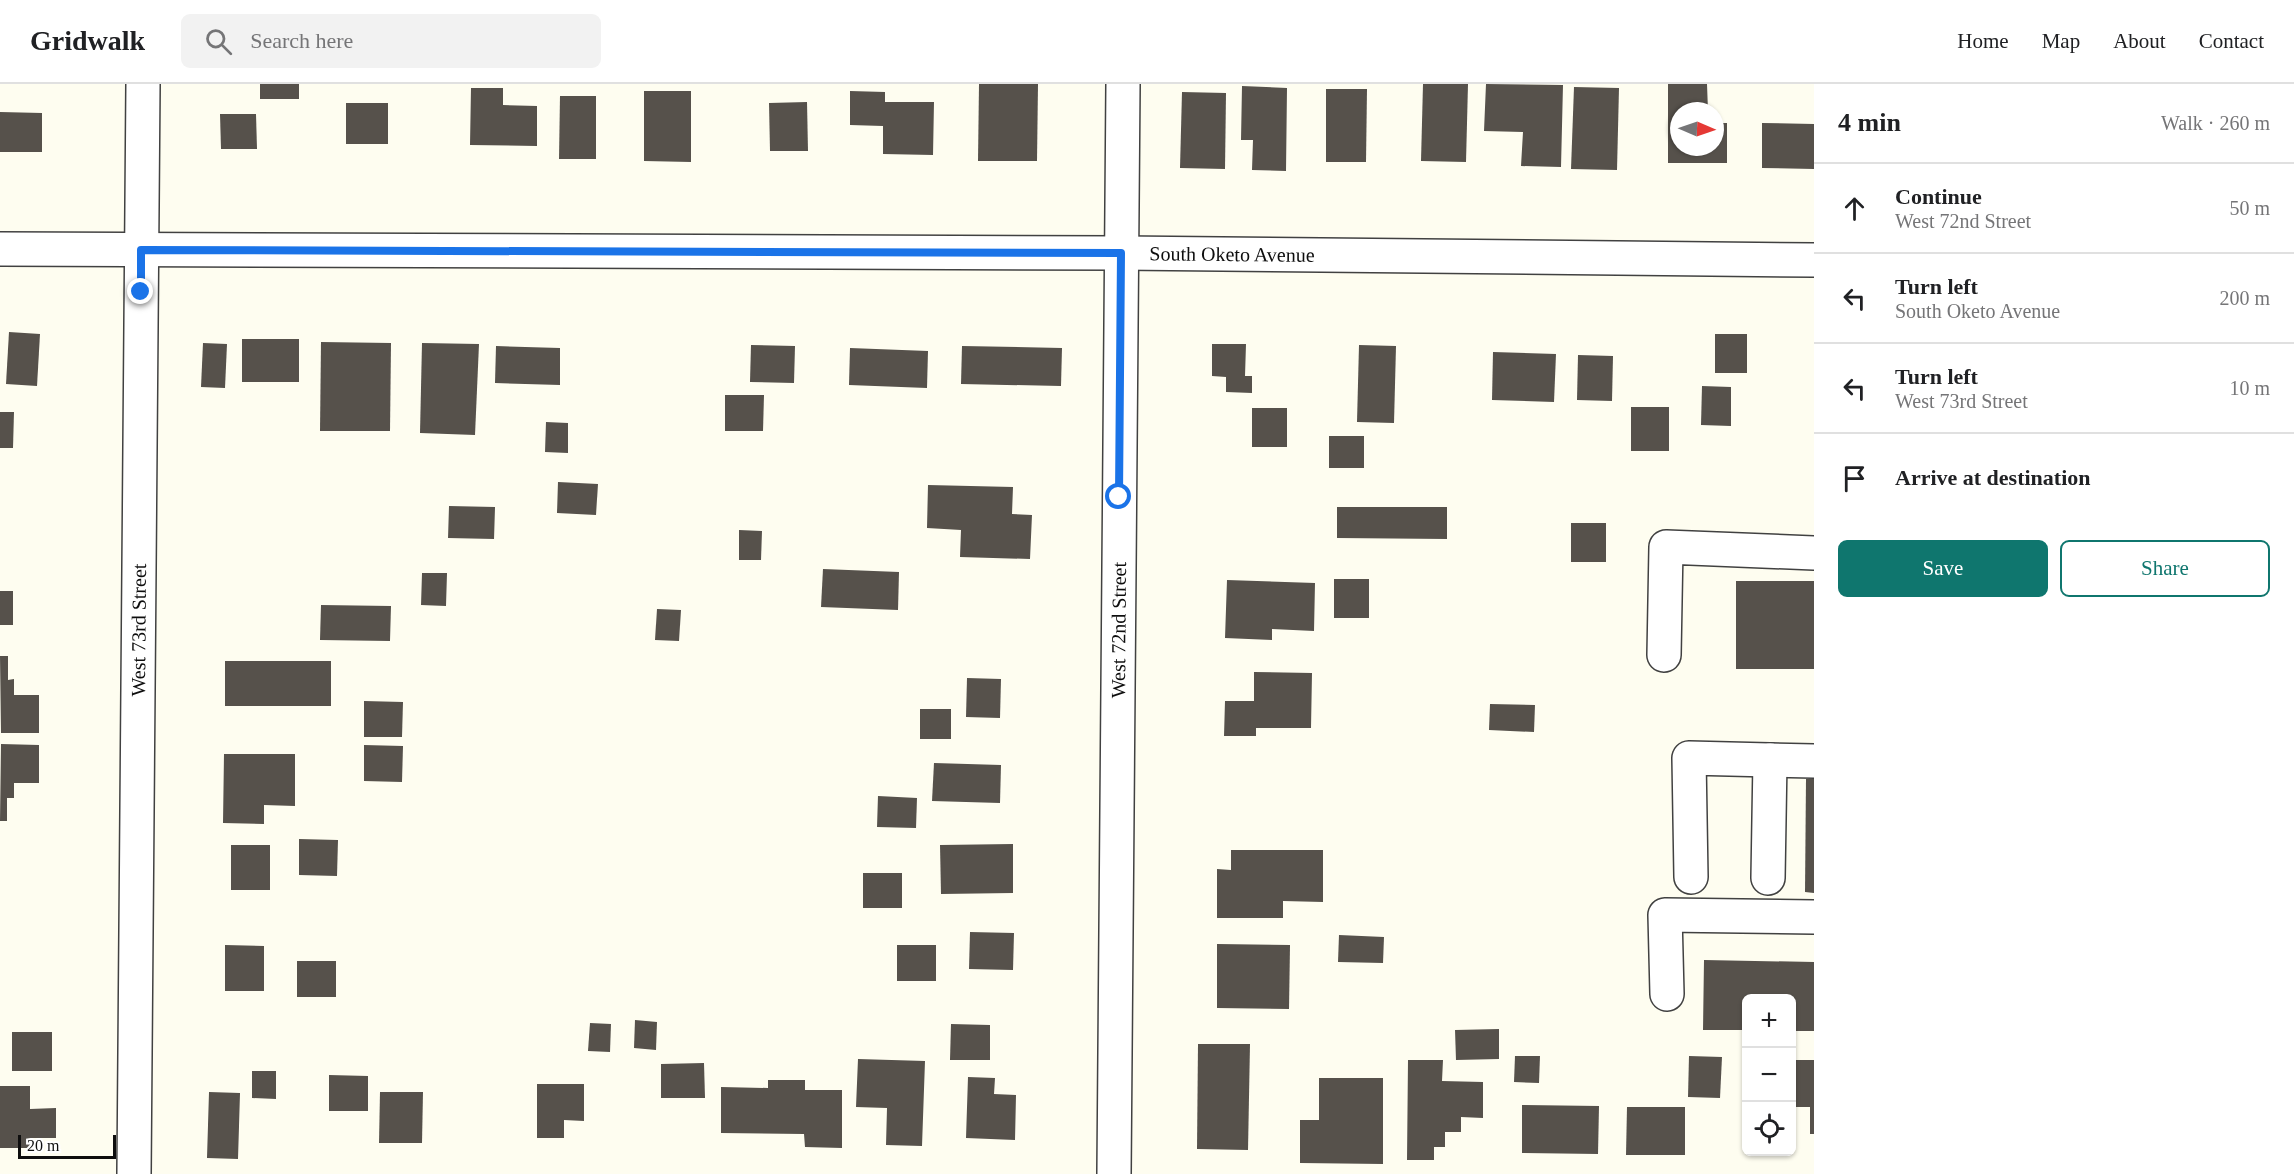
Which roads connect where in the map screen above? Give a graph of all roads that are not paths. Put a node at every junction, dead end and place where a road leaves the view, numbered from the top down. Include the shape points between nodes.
1 (142, 84) edge
2 (1123, 84) edge
3 (0, 249) edge
4 (141, 250) junction
5 (1121, 253) junction
6 (1814, 260) edge
7 (1814, 553) edge
8 (1664, 655) dead end
9 (1770, 760) junction
10 (1814, 761) edge
11 (1691, 878) dead end
12 (1768, 878) dead end
13 (1814, 917) edge
14 (1667, 994) dead end
15 (134, 1174) edge
16 (1114, 1174) edge

1 - 4 street, West 73rd Street
2 - 5 street, West 72nd Street
3 - 4 street, South Oketo Avenue
4 - 5 street, South Oketo Avenue
4 - 15 street, West 73rd Street
5 - 6 street, South Oketo Avenue
5 - 16 street, West 72nd Street
7 - 8 street via 1666,547
9 - 10 street
9 - 11 street via 1689,758
9 - 12 street
13 - 14 street via 1665,915

